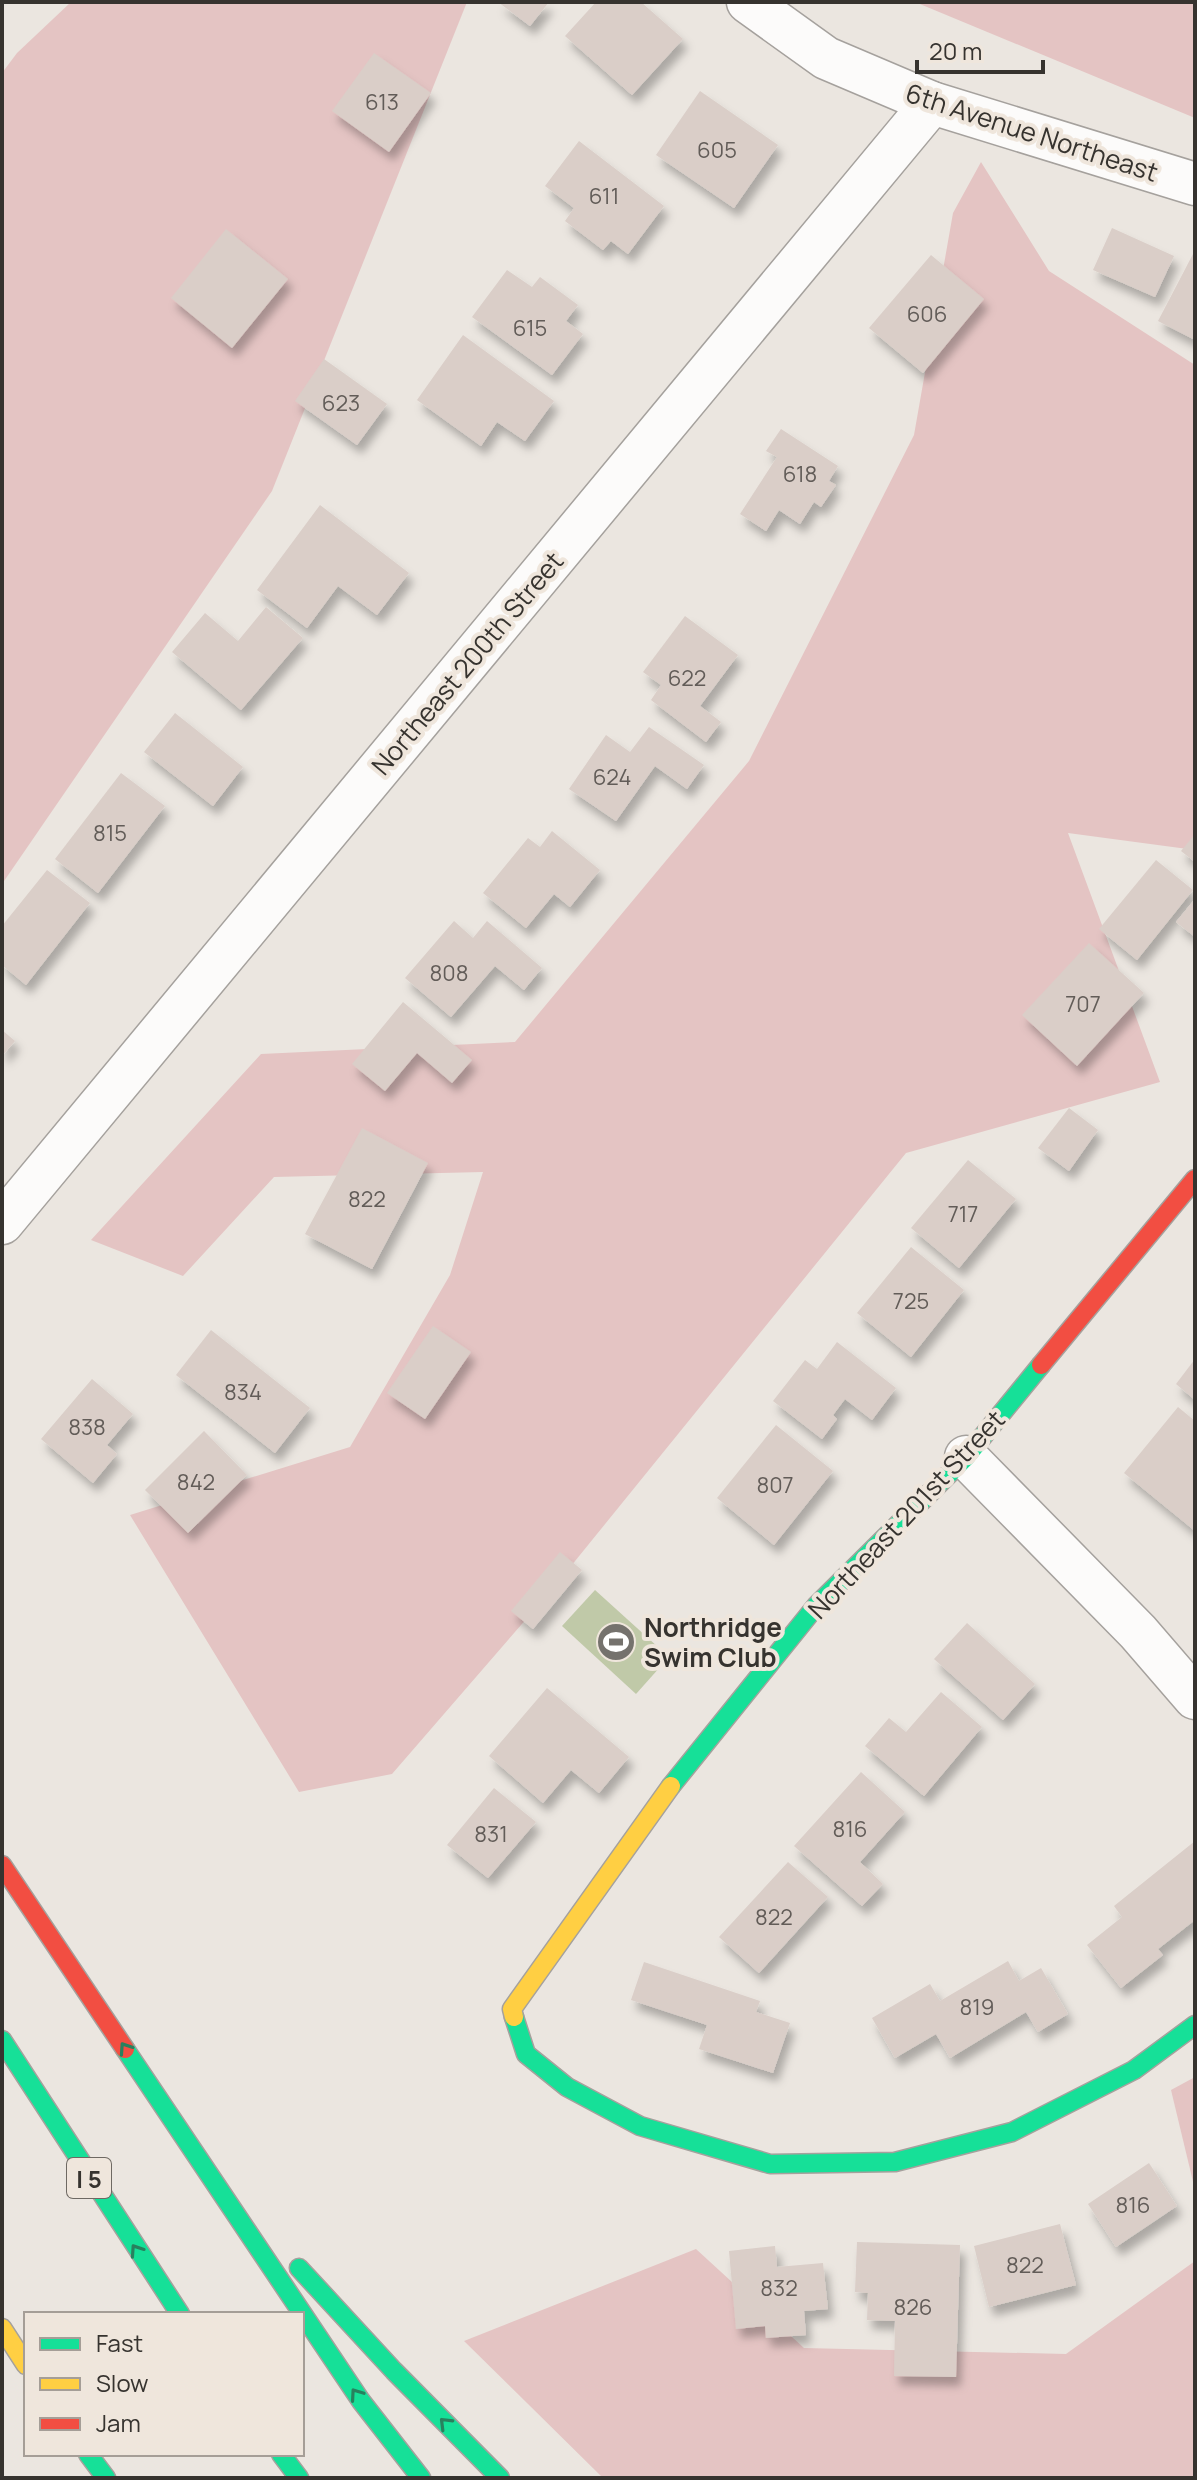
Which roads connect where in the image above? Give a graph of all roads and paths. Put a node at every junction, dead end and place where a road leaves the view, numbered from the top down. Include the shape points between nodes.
1 (748, 2) edge
2 (932, 103) junction
3 (1195, 184) edge
4 (1195, 1179) edge
5 (2, 1223) edge
6 (966, 1457) junction
7 (1195, 1698) edge
8 (2, 1865) edge
9 (1195, 2025) edge
10 (2, 2040) edge
11 (169, 2113) junction
12 (179, 2312) edge
13 (302, 2312) edge
14 (304, 2316) edge
15 (2, 2328) edge
16 (24, 2362) edge
17 (90, 2456) edge
18 (282, 2456) edge
19 (106, 2478) edge
20 (299, 2478) edge
21 (421, 2478) edge
22 (500, 2478) edge

1 - 2 street, 6th Avenue Northeast via 826,58
2 - 3 street, 6th Avenue Northeast
2 - 5 street, Northeast 200th Street
4 - 6 main road, Northeast 201st Street
6 - 7 street via 1138,1632
6 - 9 main road, Northeast 201st Street via 816,1606 680,1774 512,2009 526,2054 567,2087 640,2126 770,2164 895,2162 1012,2132 1134,2070
11 -> 8 main road
12 -> 10 main road, I 5
13 -> 11 main road
22 -> 11 main road via 282,2249
21 -> 14 main road
15 - 16 main road
17 - 19 main road
18 - 20 main road

